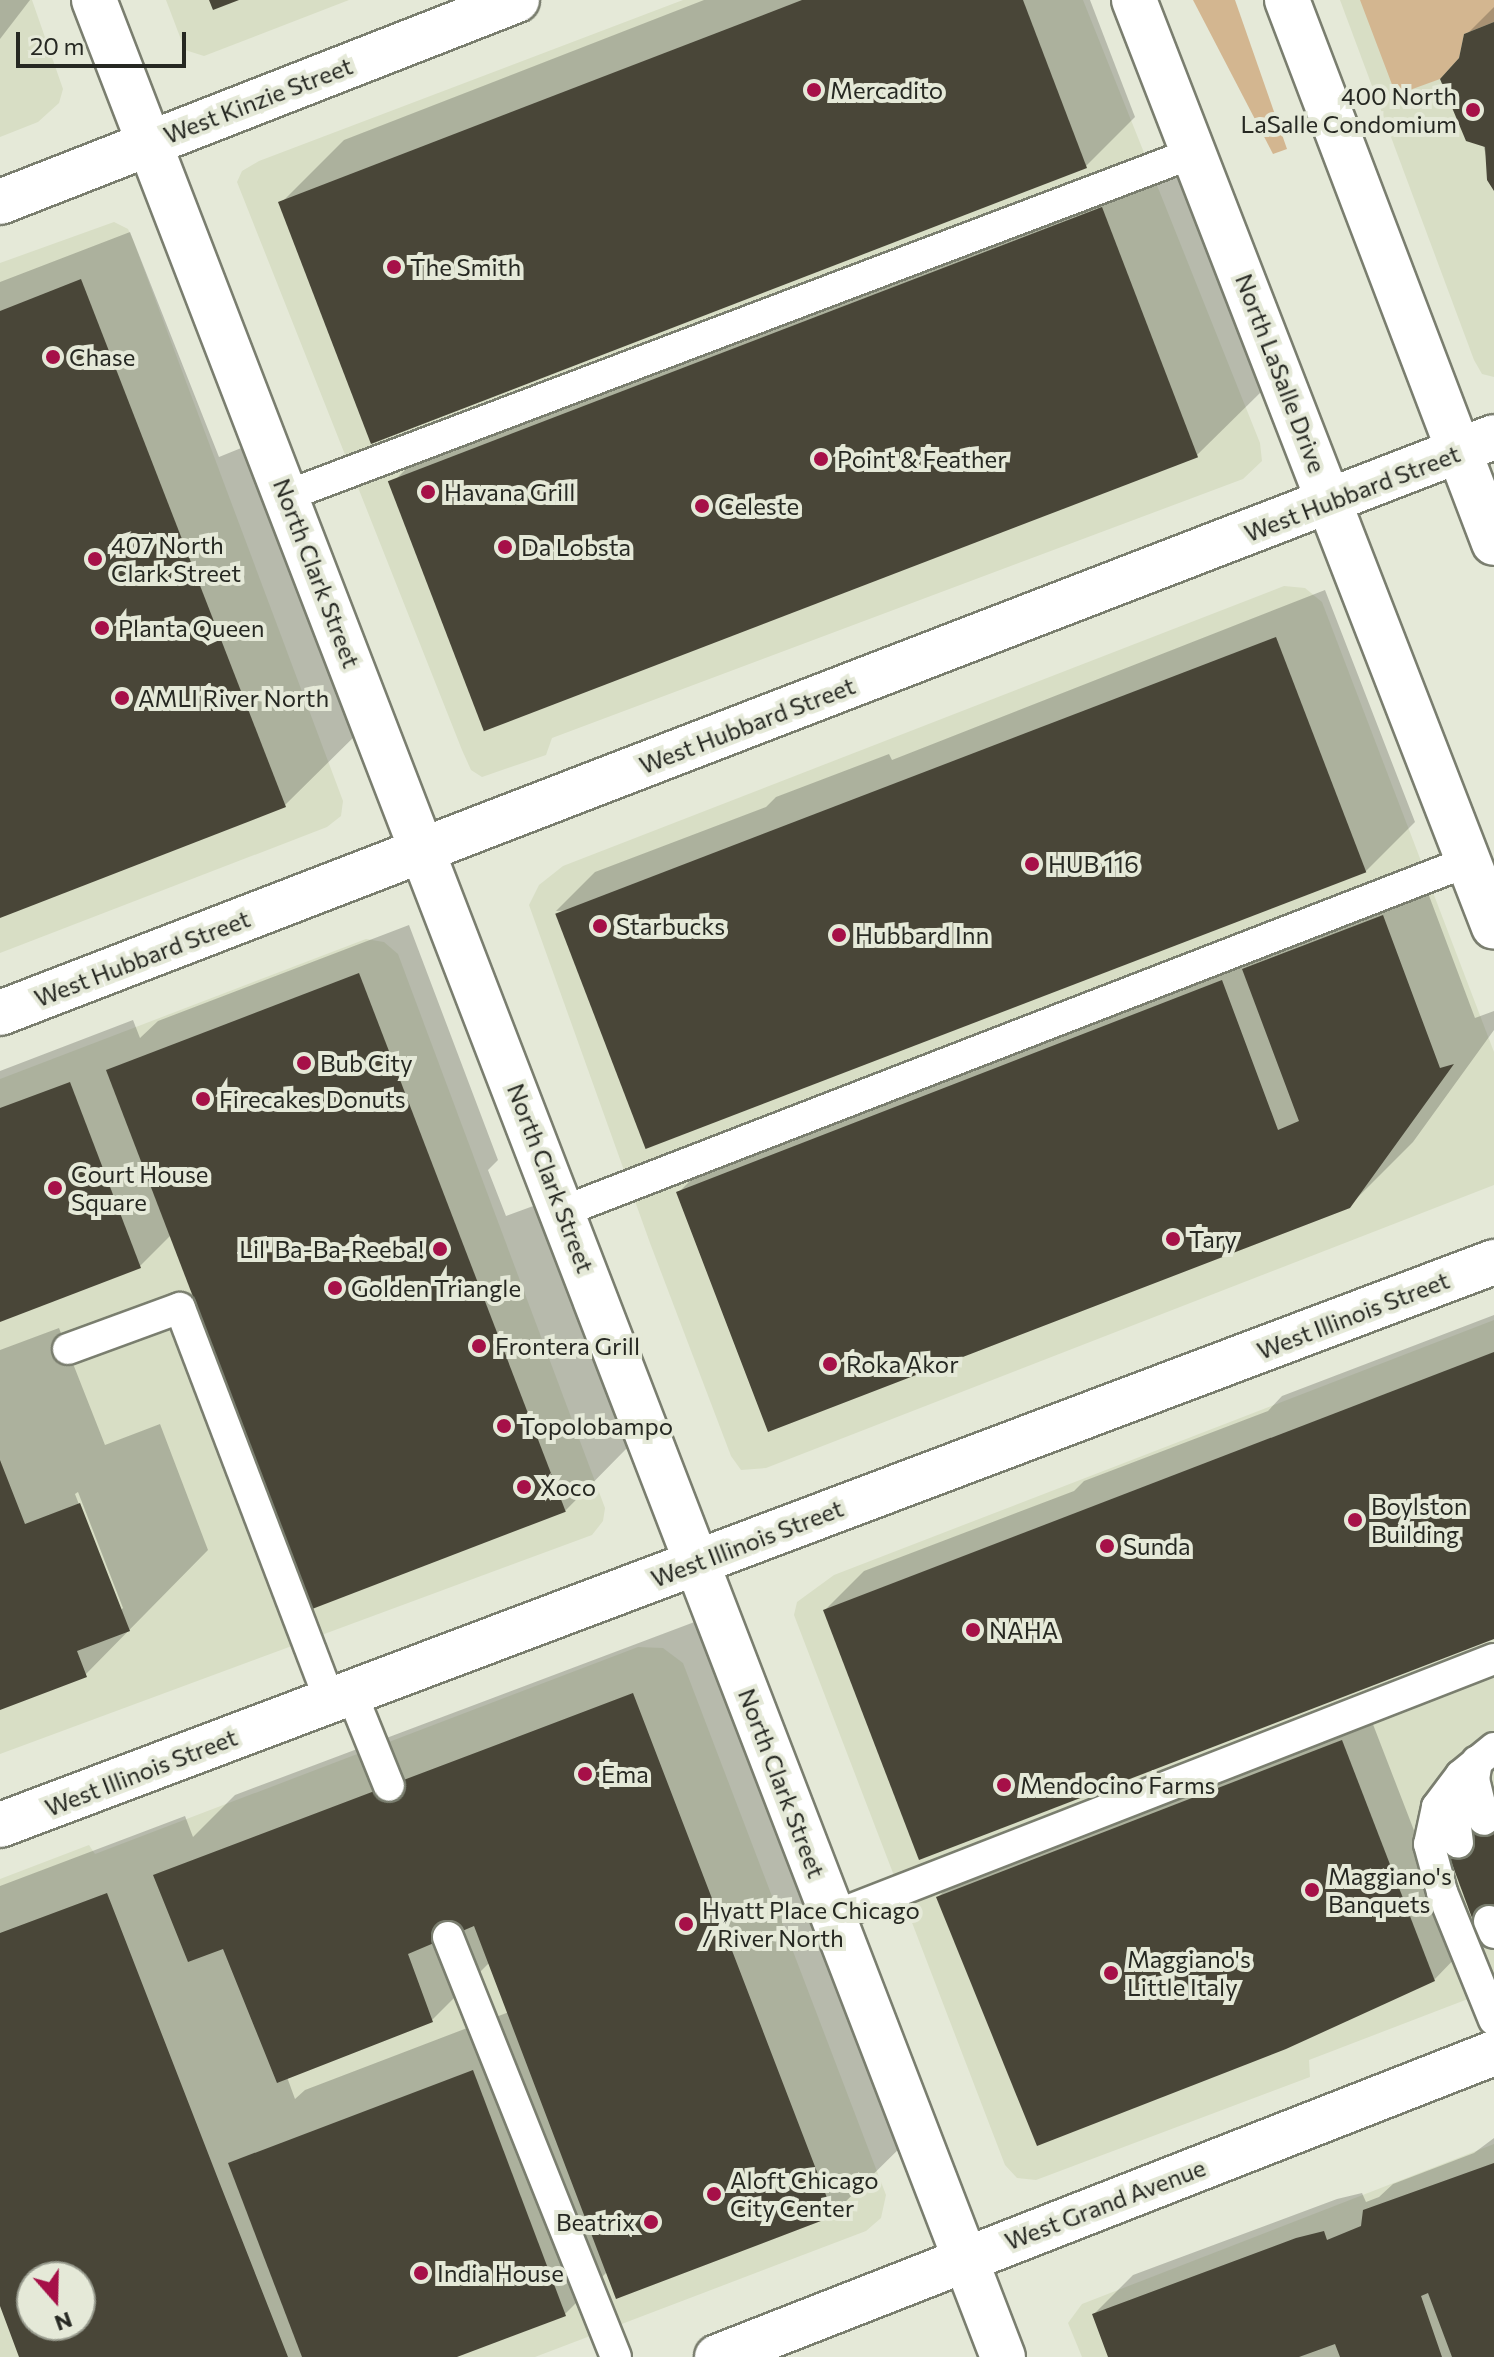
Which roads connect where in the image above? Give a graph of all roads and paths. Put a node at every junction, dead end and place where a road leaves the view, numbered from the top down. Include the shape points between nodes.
1 (94, 0) edge
2 (1134, 0) edge
3 (1287, 0) edge
4 (514, 1) edge
5 (463, 10) edge
6 (147, 143) junction
7 (1196, 152) junction
8 (0, 202) edge
9 (1476, 444) edge
10 (286, 496) junction
11 (1330, 501) junction
12 (1494, 543) edge
13 (425, 849) junction
14 (1469, 861) junction
15 (1494, 927) edge
16 (0, 1013) edge
17 (564, 1211) junction
18 (1494, 1262) edge
19 (68, 1349) dead end
20 (698, 1561) junction
21 (1494, 1659) edge
22 (341, 1696) junction
23 (1486, 1754) edge
24 (389, 1786) dead end
25 (1451, 1789) junction
26 (1484, 1820) dead end
27 (0, 1825) edge
28 (1458, 1843) dead end
29 (834, 1916) junction
30 (448, 1937) dead end
31 (1494, 2020) edge
32 (1494, 2053) edge
33 (965, 2258) junction
34 (616, 2357) edge
35 (717, 2357) edge
36 (1003, 2357) edge

1 - 6 main road, North Clark Street
2 - 7 main road, North LaSalle Drive
3 - 9 main road
4 - 5 main road, West Kinzie Street
5 - 6 main road, West Kinzie Street
6 - 8 main road, West Kinzie Street
6 - 10 main road, North Clark Street
7 - 10 lane
7 - 11 main road, North LaSalle Drive
9 - 11 main road, West Hubbard Street
9 - 12 main road
10 - 13 main road, North Clark Street
11 - 13 main road, West Hubbard Street
11 - 14 main road, North LaSalle Drive
13 - 16 main road, West Hubbard Street
13 - 17 main road, North Clark Street
14 - 15 main road, North LaSalle Drive
14 - 17 lane
17 - 20 main road, North Clark Street
18 - 20 main road, West Illinois Street
19 - 22 lane via 180,1308
20 - 22 main road, West Illinois Street
20 - 29 main road, North Clark Street
21 - 29 lane
22 - 24 lane
22 - 27 main road, West Illinois Street
23 - 25 lane
23 - 26 lane via 1474,1779
25 - 28 lane
25 - 31 lane via 1437,1807 1429,1844 1442,1892
29 - 33 main road, North Clark Street
30 - 34 lane
32 - 33 main road, West Grand Avenue
33 - 35 main road, West Grand Avenue
33 - 36 main road, North Clark Street

